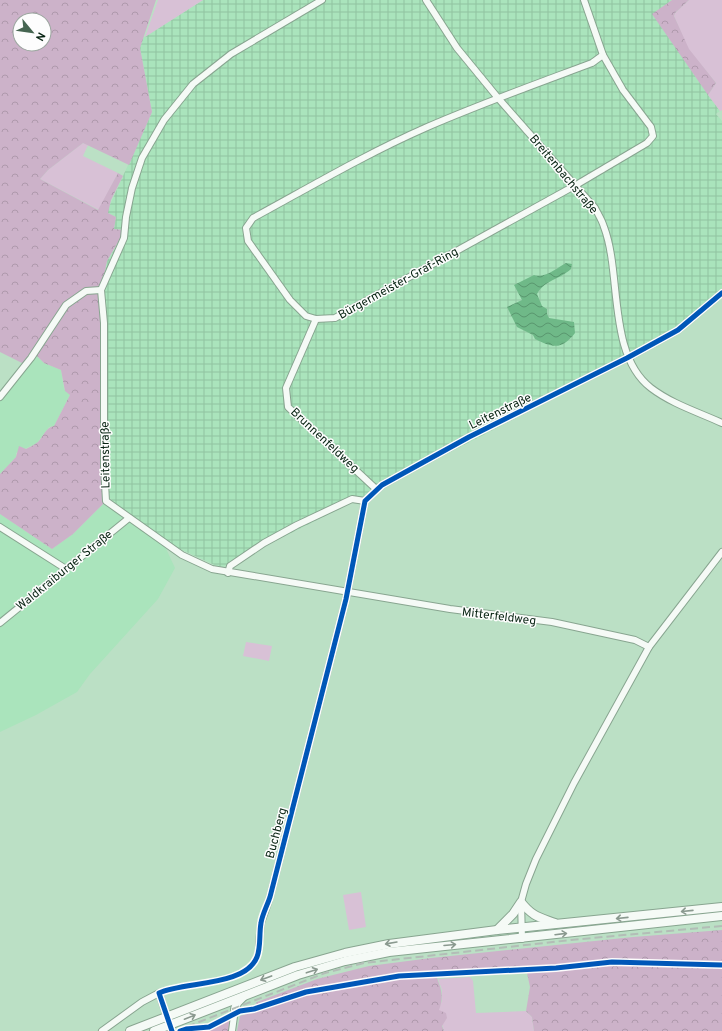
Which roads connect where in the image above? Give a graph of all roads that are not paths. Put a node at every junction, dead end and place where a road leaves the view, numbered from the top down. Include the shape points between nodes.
1 (322, 0) edge
2 (426, 0) edge
3 (584, 0) edge
4 (602, 55) junction
5 (498, 98) junction
6 (576, 185) junction
7 (101, 290) junction
8 (722, 293) edge
9 (316, 319) junction
10 (627, 358) junction
11 (0, 397) edge
12 (722, 423) edge
13 (376, 489) junction
14 (365, 501) junction
15 (129, 518) junction
16 (0, 527) edge
17 (722, 552) edge
18 (66, 569) junction
19 (228, 573) junction
20 (348, 591) junction
21 (0, 623) edge
22 (649, 647) junction
23 (522, 902) junction
24 (722, 907) edge
25 (722, 916) edge
26 (558, 924) junction
27 (521, 927) junction
28 (497, 930) junction
29 (522, 939) junction
30 (259, 944) dead end
31 (246, 994) junction
32 (223, 1003) junction
33 (235, 1009) junction
34 (165, 1011) tunnel mouth
35 (102, 1031) edge
36 (130, 1031) edge
37 (154, 1031) edge
38 (232, 1031) edge

1 - 7 street, Leitenstraße via 232,54 193,84 183,95 157,131 142,158 132,188 124,238
2 - 5 street, Breitenbachstraße via 456,48
3 - 4 street, Bürgermeister-Graf-Ring
4 - 5 street via 592,63
4 - 6 street, Bürgermeister-Graf-Ring via 623,90 652,126 653,136 647,144
5 - 6 street, Breitenbachstraße
5 - 9 street via 424,129 253,218 246,228 248,240 290,300 306,316
6 - 9 street, Bürgermeister-Graf-Ring via 335,318
6 - 10 street, Breitenbachstraße via 595,208 604,226
7 - 11 street via 86,290 72,299
7 - 15 street, Leitenstraße via 106,501
8 - 10 street, Leitenstraße via 678,330
9 - 13 street, Brunnenfeldweg via 286,388 288,406
10 - 12 street, Breitenbachstraße via 651,388 679,405
10 - 13 street, Leitenstraße via 469,437
13 - 14 street, Leitenstraße
14 - 19 street via 352,499 297,525 230,566
14 - 20 street
15 - 18 street, Waldkraiburger Straße
15 - 19 street, Leitenstraße via 182,555 212,569
16 - 18 street
17 - 22 street
18 - 21 street, Waldkraiburger Straße
19 - 20 street, Leitenstraße
20 - 22 street, Mitterfeldweg via 450,609 552,622 634,640
20 - 30 street, Buchberg via 270,897 261,923
22 - 23 street via 577,777 536,859
23 - 26 main road via 535,917
23 - 27 street
23 - 28 main road
24 -> 26 main road
29 -> 25 main road
26 - 27 main road
27 - 28 main road
27 - 29 street
28 -> 36 main road via 396,942 319,959
31 -> 29 main road via 322,967 389,952
31 - 32 main road
31 - 33 main road
32 - 33 main road via 231,1004
37 -> 32 main road
33 - 38 street
34 - 35 street via 159,993

